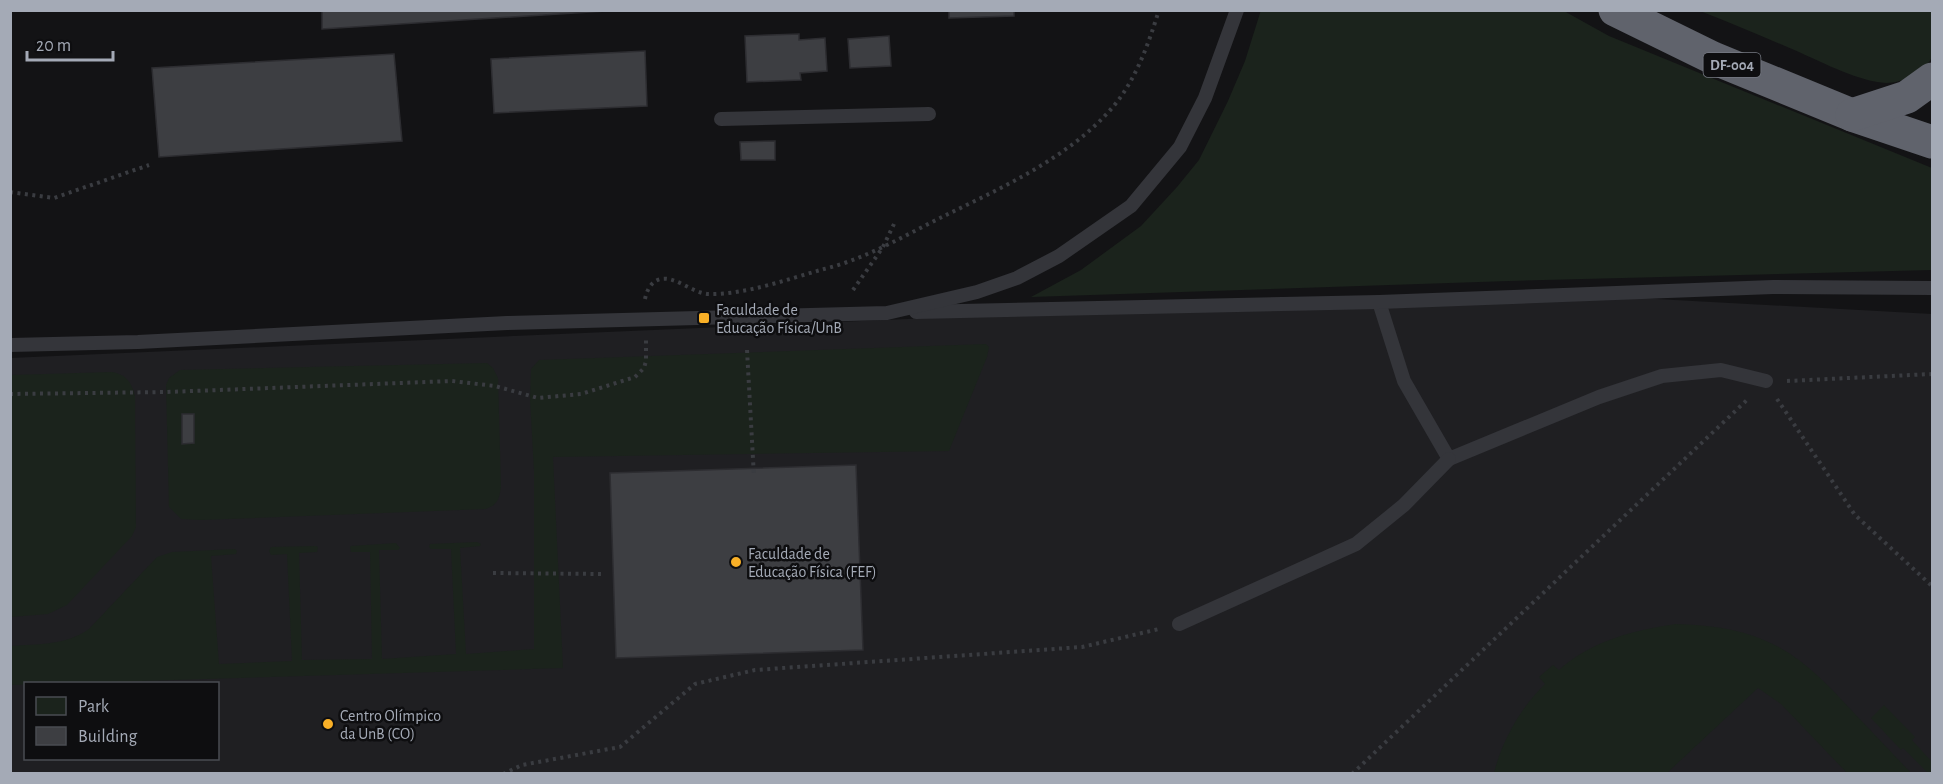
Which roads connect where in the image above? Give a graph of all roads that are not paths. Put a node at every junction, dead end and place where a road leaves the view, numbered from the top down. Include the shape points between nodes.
1 (1237, 10) edge
2 (1615, 10) edge
3 (1932, 79) edge
4 (929, 114) dead end
5 (1852, 115) junction
6 (721, 119) dead end
7 (1932, 142) edge
8 (1932, 288) edge
9 (1379, 302) junction
10 (887, 313) junction
11 (10, 345) edge
12 (1766, 381) road end
13 (1449, 459) junction
14 (1179, 624) road end

1 - 10 lane via 1205,98 1180,147 1131,206 1059,256 1017,278 977,292
2 - 5 highway, DF-004 via 1713,58
3 - 5 highway via 1906,97
4 - 6 lane
5 - 7 highway, DF-004
8 - 9 lane via 1773,287
9 - 10 lane
9 - 13 lane via 1404,381
10 - 11 lane via 507,323
12 - 13 lane via 1721,370 1662,376 1599,397
13 - 14 lane via 1404,505 1356,544

